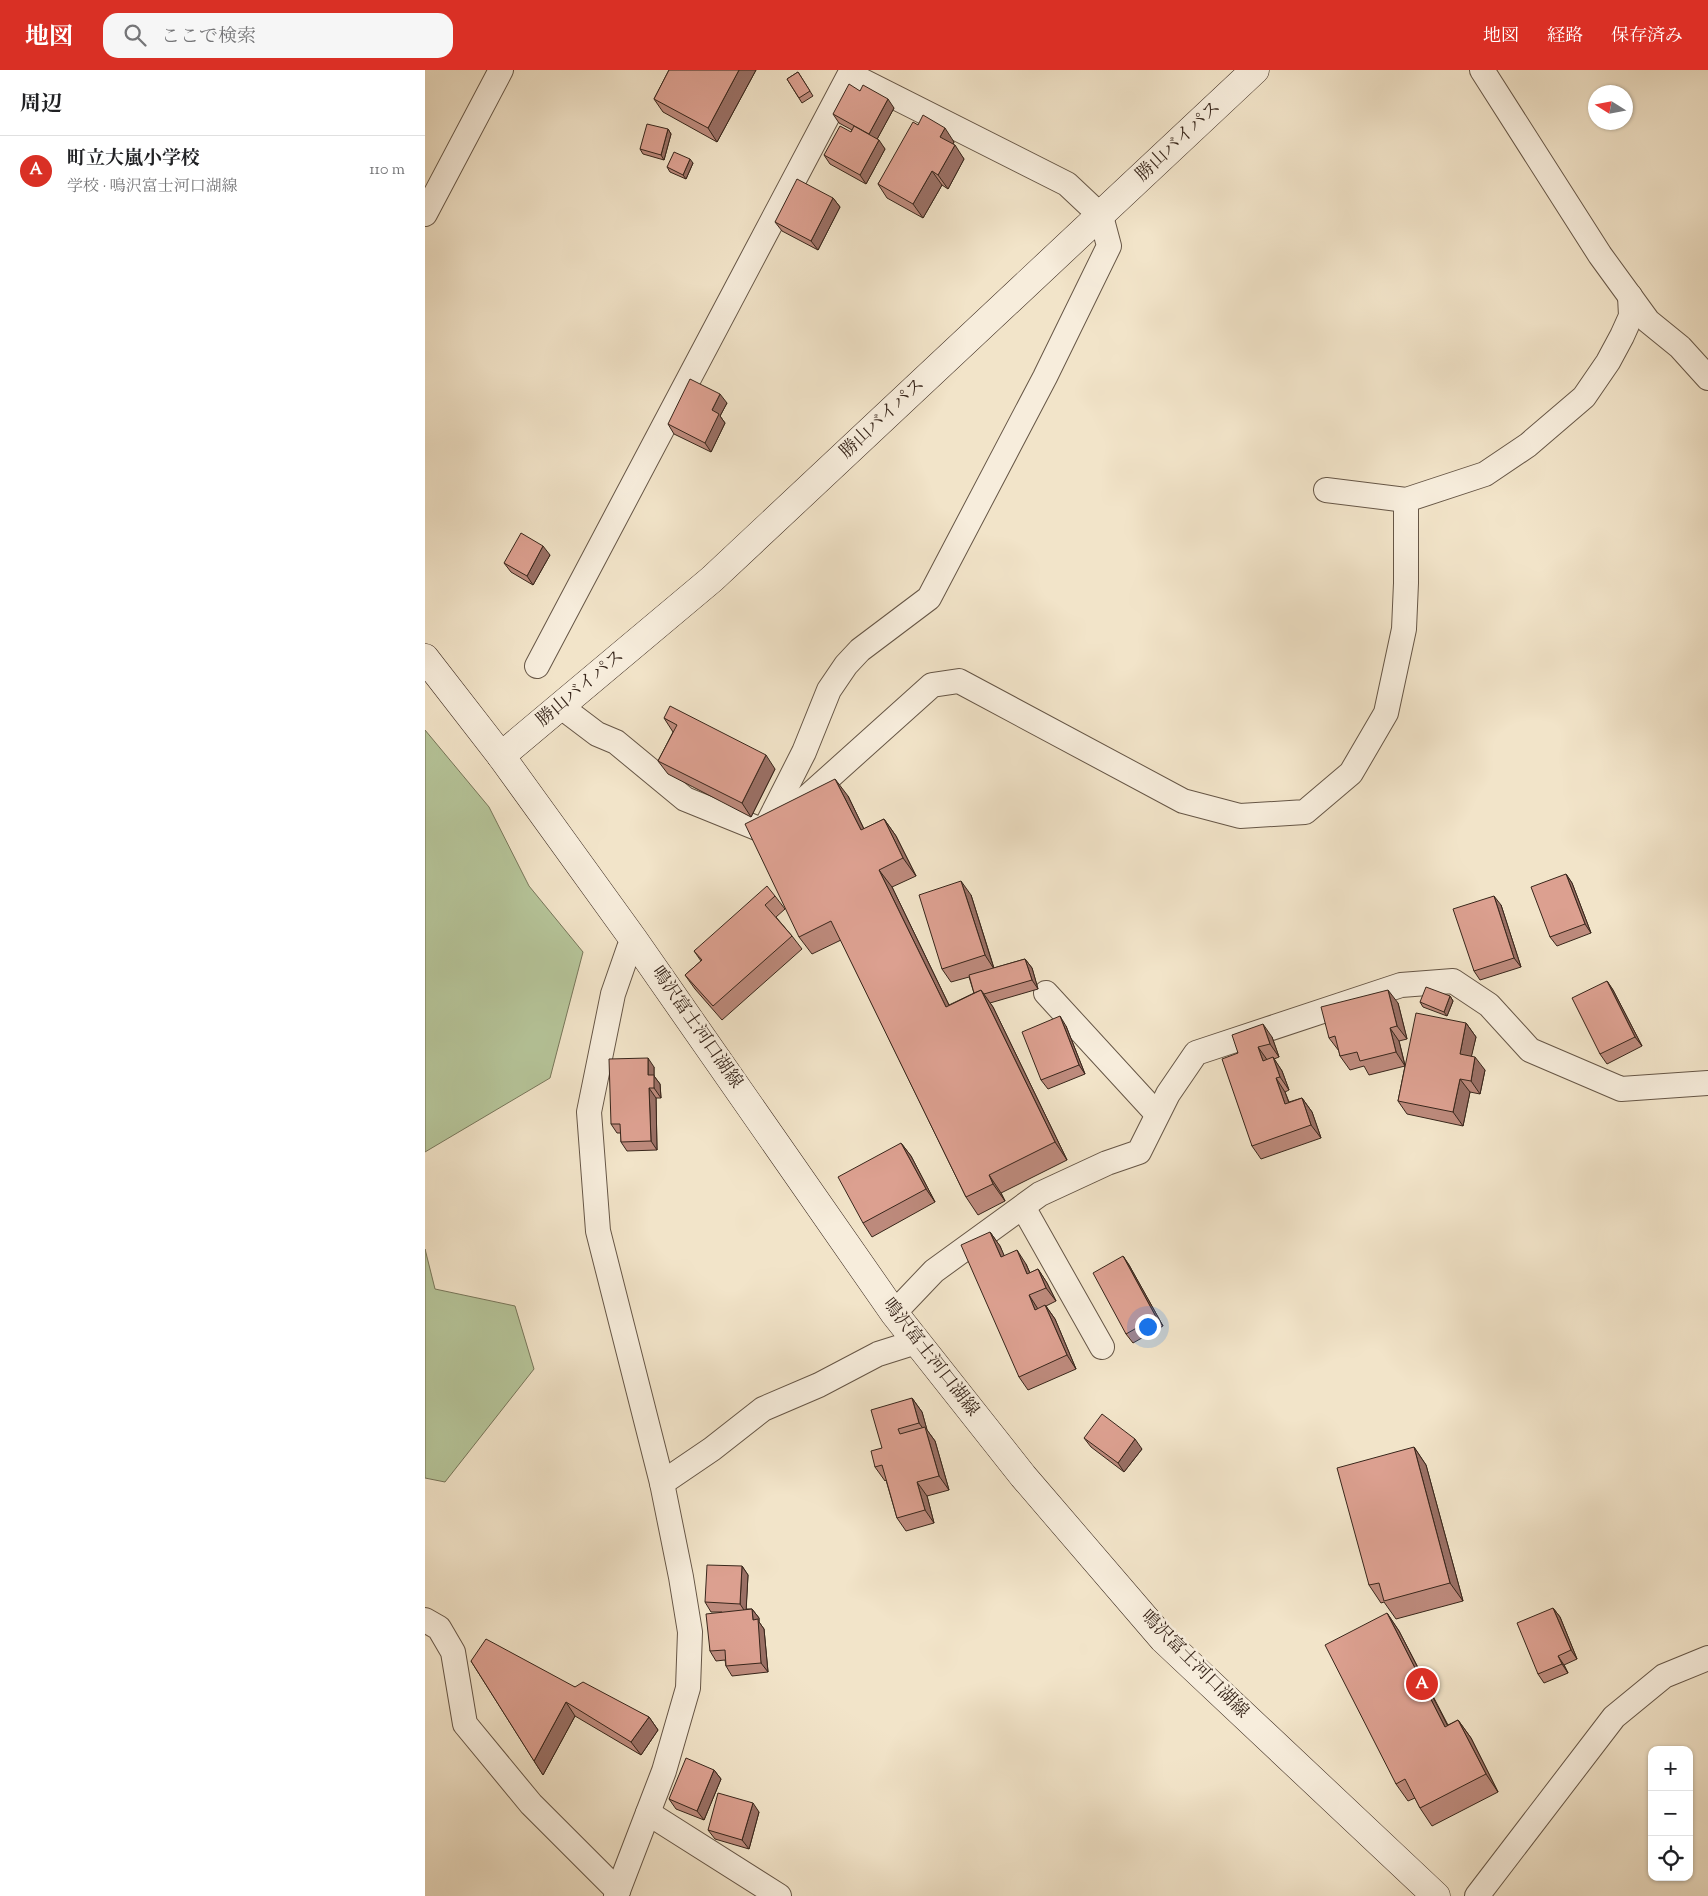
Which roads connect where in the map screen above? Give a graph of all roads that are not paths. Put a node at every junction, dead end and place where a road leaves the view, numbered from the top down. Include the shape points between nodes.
1 (501, 70) edge
2 (1255, 70) edge
3 (1482, 70) edge
4 (851, 73) edge
5 (425, 214) edge
6 (1101, 216) junction
7 (1629, 296) junction
8 (1708, 378) edge
9 (1326, 490) dead end
10 (1406, 500) junction
11 (425, 658) edge
12 (537, 666) dead end
13 (560, 706) junction
14 (501, 756) junction
15 (767, 825) junction
16 (634, 940) junction
17 (1046, 993) dead end
18 (1708, 1083) edge
19 (1157, 1114) junction
20 (1023, 1207) junction
21 (894, 1313) junction
22 (916, 1342) junction
23 (1103, 1347) dead end
24 (662, 1483) junction
25 (425, 1620) edge
26 (1708, 1658) edge
27 (649, 1812) junction
28 (617, 1893) edge
29 (779, 1896) edge
30 (1436, 1896) edge
31 (1477, 1896) edge

1 - 5 street
2 - 6 main road, 勝山バイパス
3 - 7 street
4 - 6 street via 1067,184
4 - 12 street
6 - 13 main road, 勝山バイパス via 712,579
6 - 15 street via 1109,246 1045,378 929,598 860,650 846,665 829,690 804,752
7 - 8 street via 1648,322 1680,347
7 - 10 street via 1631,316 1609,362 1584,397 1528,445 1485,474
9 - 10 street
10 - 15 street via 1404,628 1385,713 1351,772 1305,812 1240,816 1183,802 959,681 932,685 785,817
11 - 14 main road, 鳴沢富士河口湖線
13 - 14 main road, 勝山バイパス
13 - 15 street via 597,734 617,742 685,799 759,828
14 - 16 main road, 鳴沢富士河口湖線
16 - 21 main road, 鳴沢富士河口湖線
16 - 24 street via 613,994 589,1112 598,1231
17 - 19 street
18 - 19 street via 1621,1089 1530,1050 1489,1005 1453,981 1401,985 1196,1053
19 - 20 street via 1139,1152 1049,1190
20 - 21 street via 934,1270
20 - 23 street
21 - 22 main road, 鳴沢富士河口湖線
22 - 24 street via 878,1354 819,1385 763,1409
22 - 30 main road, 鳴沢富士河口湖線 via 1023,1476 1163,1640
24 - 27 street via 683,1586 690,1650 688,1688
25 - 28 street via 439,1628 453,1652 465,1724 531,1804
26 - 31 street via 1664,1676 1614,1717
27 - 28 street
27 - 29 street

